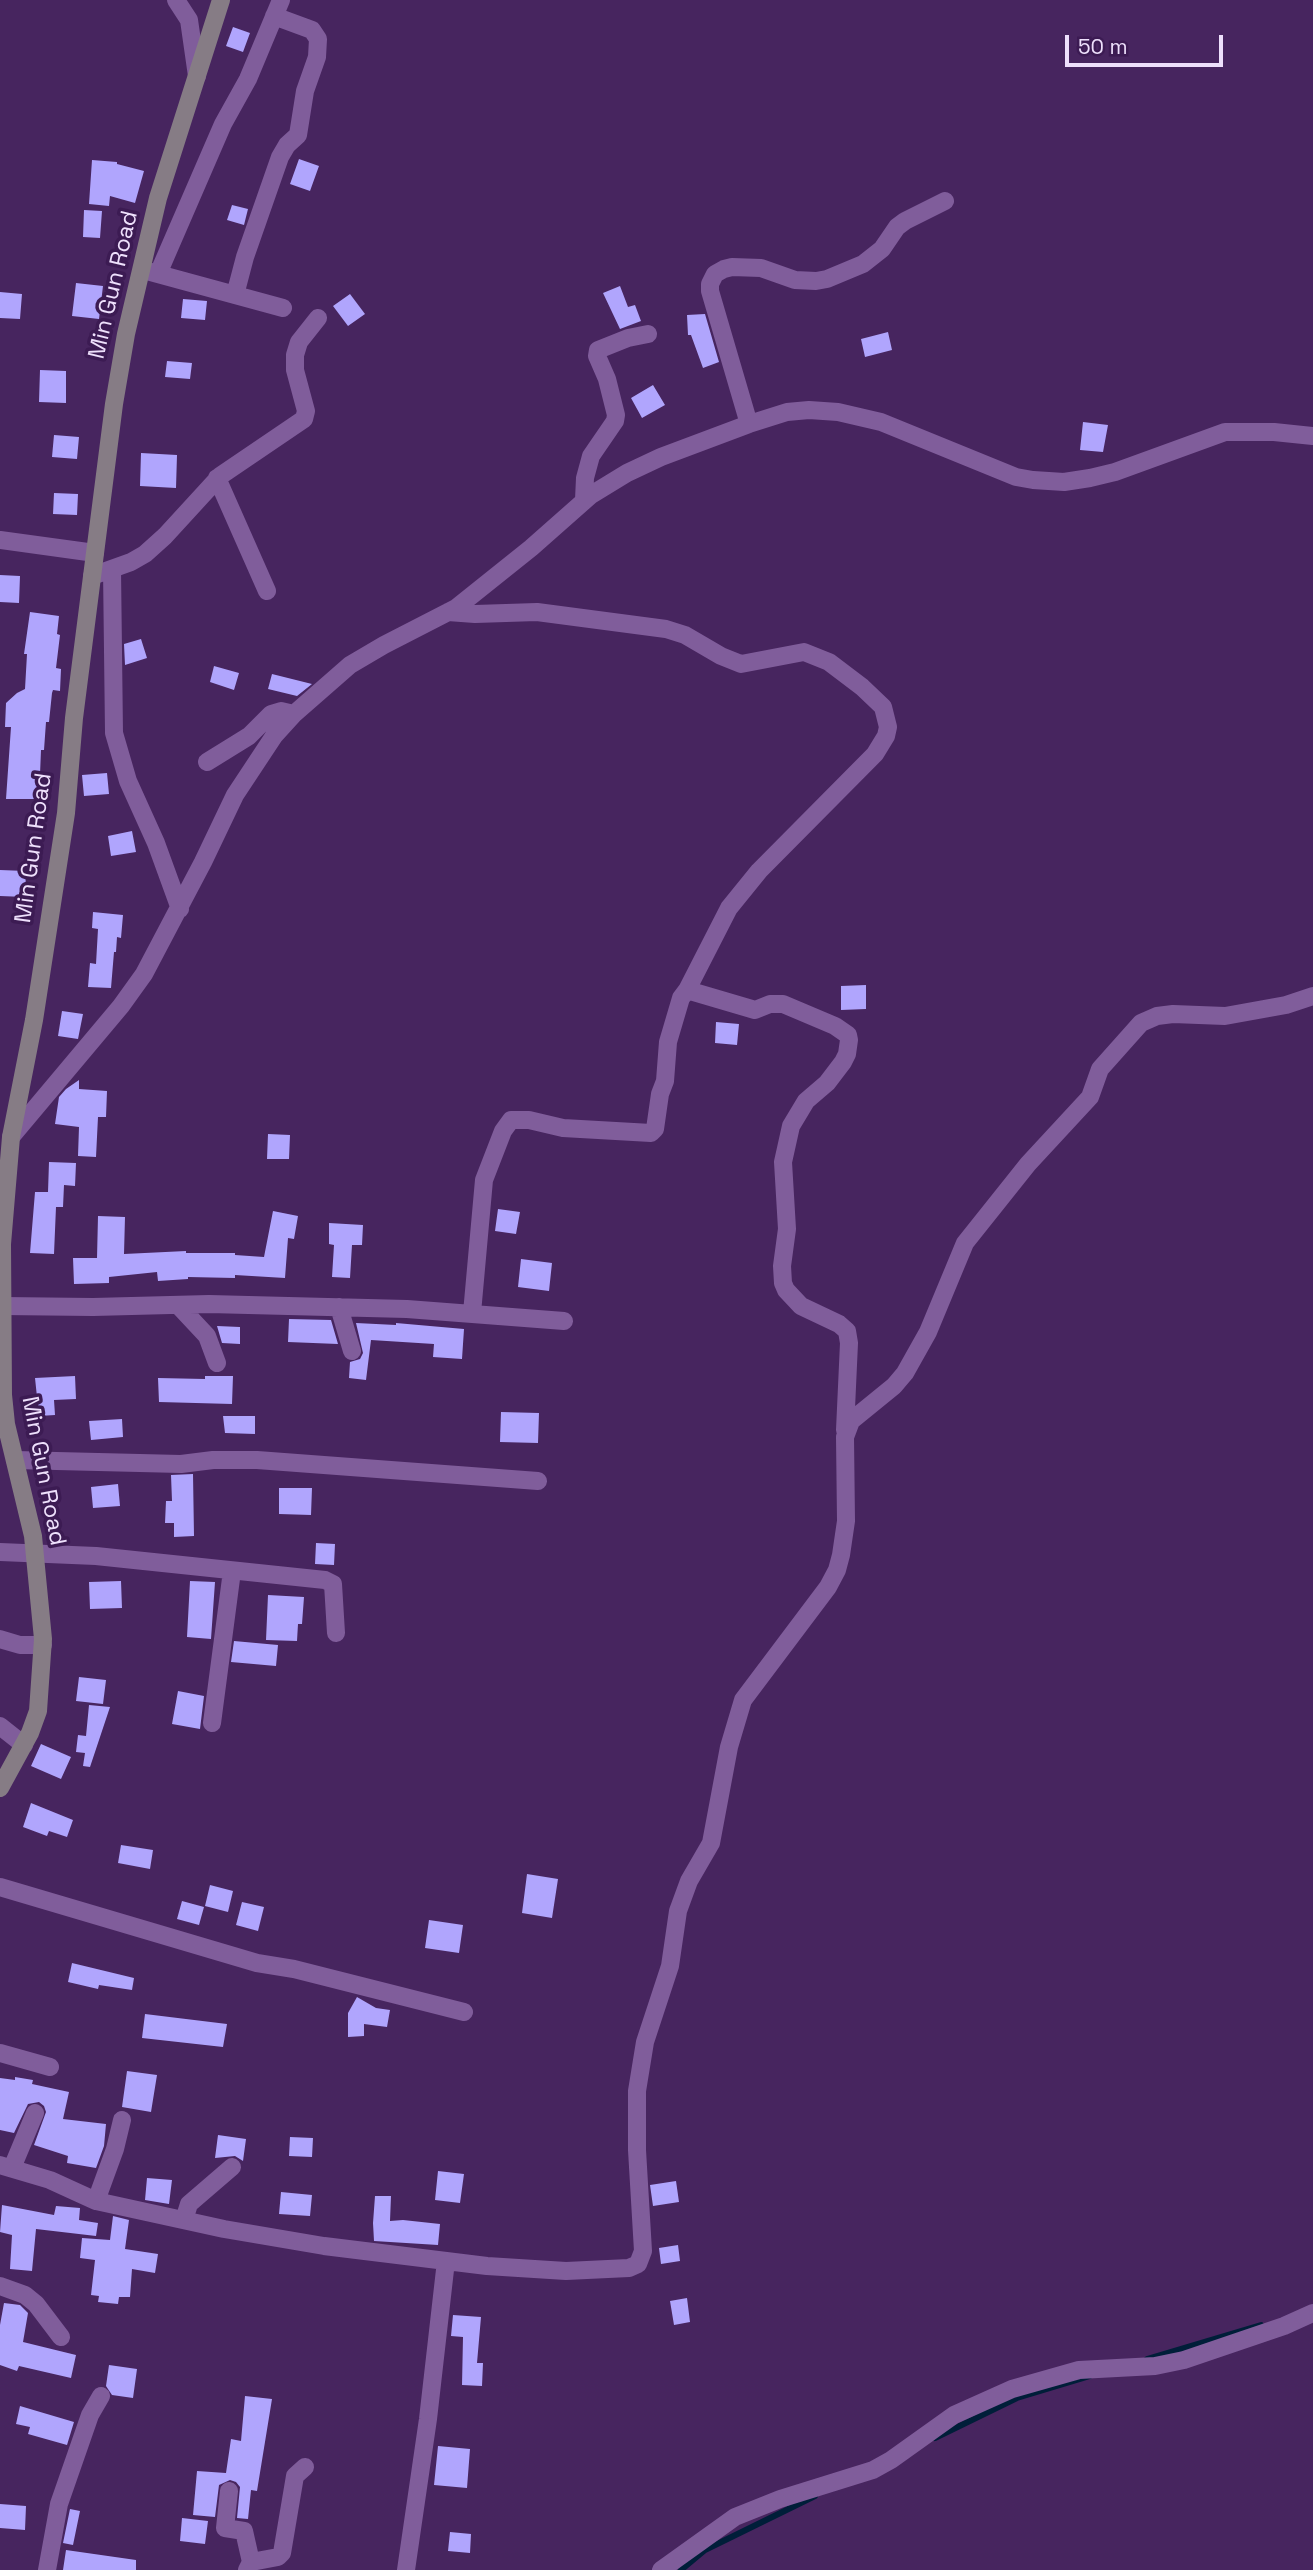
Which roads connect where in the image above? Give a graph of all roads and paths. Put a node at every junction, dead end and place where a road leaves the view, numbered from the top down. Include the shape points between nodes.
1 (176, 0) edge
2 (221, 0) edge
3 (277, 8) edge
4 (197, 76) junction
5 (944, 201) dead end
6 (149, 271) junction
7 (235, 295) junction
8 (283, 308) dead end
9 (318, 317) dead end
10 (648, 334) dead end
11 (749, 424) junction
12 (1313, 436) edge
13 (217, 478) junction
14 (584, 500) junction
15 (0, 540) edge
16 (95, 553) junction
17 (112, 569) junction
18 (92, 576) junction
19 (267, 592) dead end
20 (448, 612) junction
21 (294, 714) junction
22 (207, 762) dead end
23 (180, 909) junction
24 (687, 990) junction
25 (1313, 996) edge
26 (11, 1137) junction
27 (3, 1206) edge
28 (178, 1305) junction
29 (2, 1306) junction
30 (339, 1307) junction
31 (472, 1313) junction
32 (564, 1321) dead end
33 (352, 1351) dead end
34 (217, 1363) dead end
35 (845, 1437) junction
36 (15, 1460) junction
37 (538, 1481) dead end
38 (0, 1552) edge
39 (34, 1552) junction
40 (232, 1571) junction
41 (336, 1633) dead end
42 (0, 1639) edge
43 (43, 1645) junction
44 (212, 1723) dead end
45 (0, 1726) edge
46 (24, 1745) junction
47 (0, 1788) edge
48 (0, 1887) edge
49 (464, 2012) dead end
50 (0, 2053) edge
51 (50, 2067) dead end
52 (35, 2113) dead end
53 (122, 2120) dead end
54 (6, 2167) edge
55 (232, 2167) dead end
56 (96, 2201) junction
57 (184, 2220) junction
58 (446, 2261) junction
59 (0, 2286) edge
60 (1313, 2313) edge
61 (61, 2337) dead end
62 (101, 2396) dead end
63 (304, 2467) dead end
64 (229, 2491) dead end
65 (249, 2566) edge
66 (47, 2570) edge
67 (406, 2570) edge
68 (661, 2570) edge

1 - 4 street via 189,20
2 - 4 street, Min Gun Road
3 - 6 street via 248,79
3 - 7 street via 312,30 318,39 317,57 305,91 298,135 280,157
4 - 6 street, Min Gun Road via 158,198
5 - 11 street via 905,221 863,264 827,279 794,280 761,268 732,267 715,274 710,291
6 - 7 street
6 - 16 street, Min Gun Road via 126,334
7 - 8 street
9 - 13 street via 295,355 304,419
10 - 14 street via 598,350 616,415 591,456
11 - 12 street via 787,412 838,412 881,422 1016,477 1064,482 1115,472 1225,432
11 - 14 street via 661,457
13 - 17 street via 145,554
13 - 19 street
14 - 20 street
15 - 16 street
16 - 18 street, Min Gun Road
17 - 18 street
17 - 23 street via 114,733 120,760
18 - 26 street, Min Gun Road via 63,837
20 - 21 street via 350,665
20 - 24 street via 537,612 666,629 741,664 804,652 829,662 883,707 888,727 875,754 759,871 729,908
21 - 22 street via 271,714 249,736
21 - 23 street via 235,795
23 - 26 street via 121,1006
24 - 31 street via 668,1042 666,1081 653,1131 563,1128 518,1118 508,1123 484,1180
24 - 35 street via 755,1010 783,1004 848,1035 843,1062 806,1101 786,1139 787,1229 782,1266 783,1283 792,1297 847,1331
25 - 35 street via 1225,1016 1173,1014 1141,1023 1100,1069 1090,1097 973,1231 911,1364 894,1386 851,1421
26 - 27 street, Min Gun Road
27 - 29 street, Min Gun Road
28 - 29 street
28 - 30 street
28 - 34 street via 207,1336
29 - 36 street, Min Gun Road via 3,1395
30 - 31 street
30 - 33 street
31 - 32 street
35 - 58 street via 846,1521 841,1555 828,1587 743,1700 711,1843 682,1900 670,1966 645,2042 637,2091 642,2259 629,2268 566,2270
36 - 37 street via 181,1464 257,1460
36 - 39 street, Min Gun Road
38 - 39 street
39 - 40 street
39 - 43 street, Min Gun Road
40 - 41 street via 331,1582
40 - 44 street
42 - 43 street
43 - 46 street, Min Gun Road via 38,1711
45 - 46 street
46 - 47 street, Min Gun Road
48 - 49 street via 257,1963
50 - 51 street
52 - 54 street
53 - 56 street
54 - 56 street
55 - 57 street via 189,2204
56 - 57 street
57 - 58 street via 310,2244
58 - 67 street
59 - 61 street via 36,2304
60 - 68 street via 1184,2360 1079,2370 1012,2389 954,2415 873,2470 735,2517
62 - 66 street via 59,2504
63 - 65 street via 295,2476 282,2553
64 - 65 street via 225,2528 244,2531

